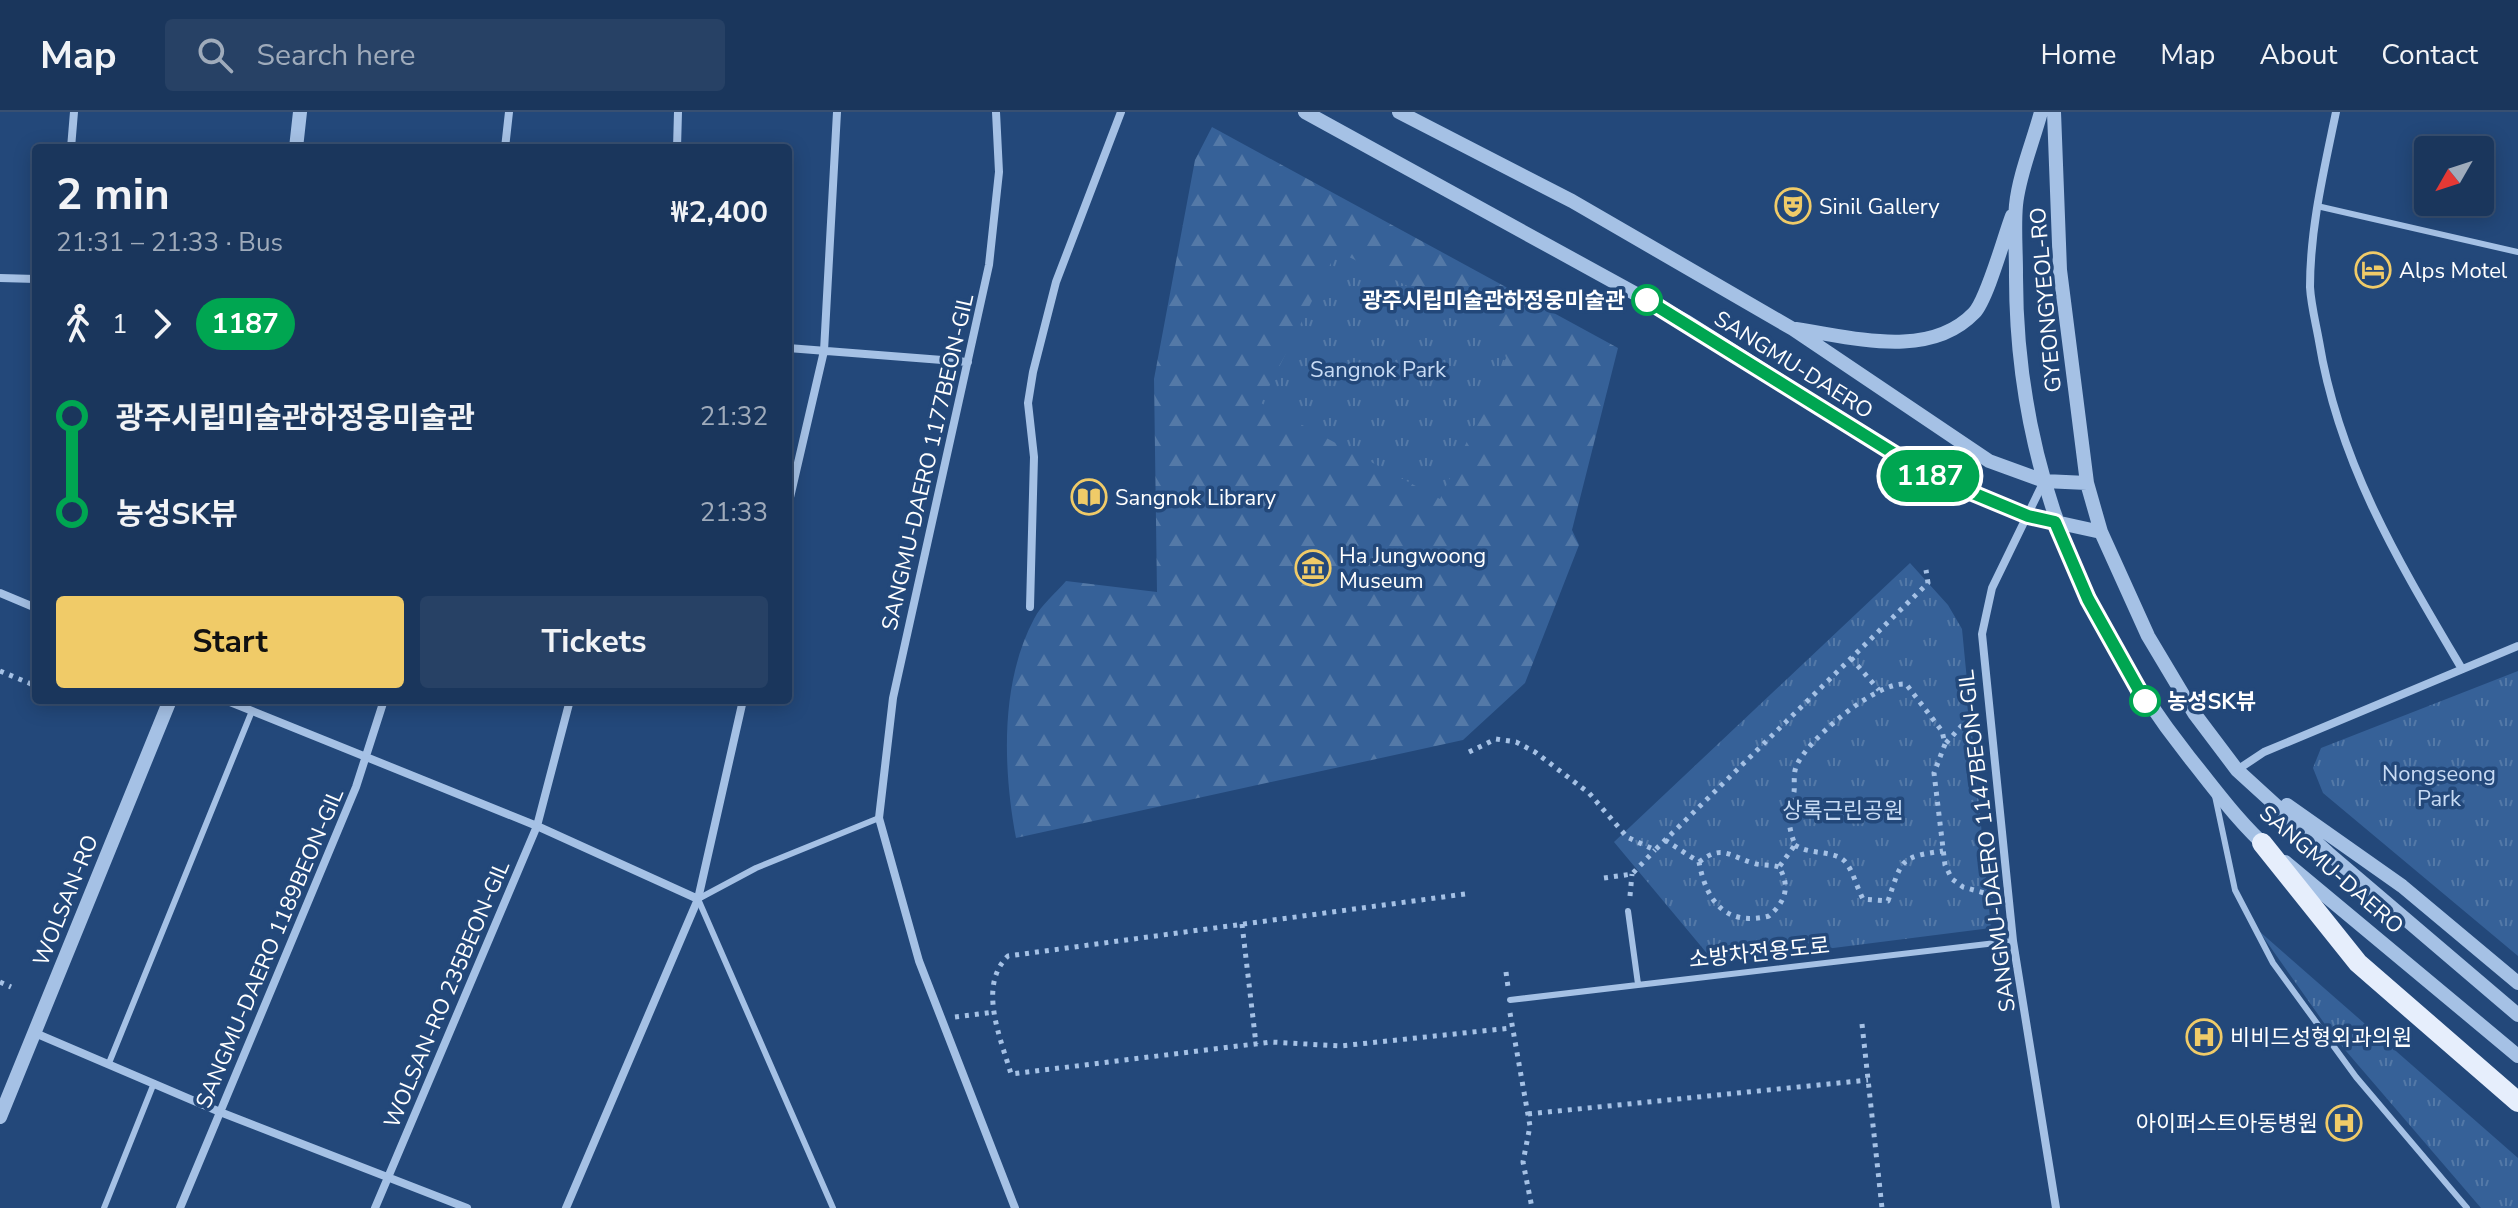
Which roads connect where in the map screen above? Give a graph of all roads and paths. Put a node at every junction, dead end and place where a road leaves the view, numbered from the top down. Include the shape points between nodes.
1 (74, 112) edge
2 (300, 112) edge
3 (509, 112) edge
4 (678, 112) edge
5 (837, 112) edge
6 (996, 112) edge
7 (1121, 112) edge
8 (1305, 112) edge
9 (1399, 112) edge
10 (2041, 112) edge
11 (2054, 112) edge
12 (2336, 112) edge
13 (71, 144) edge
14 (296, 144) edge
15 (505, 144) edge
16 (677, 144) edge
17 (2016, 204) junction
18 (2317, 206) junction
19 (2518, 252) edge
20 (0, 278) edge
21 (32, 279) edge
22 (1793, 329) junction
23 (792, 348) edge
24 (824, 351) junction
25 (968, 362) junction
26 (2044, 481) junction
27 (2087, 483) junction
28 (792, 489) edge
29 (2028, 516) junction
30 (2055, 522) junction
31 (2101, 532) junction
32 (1926, 570) dead end
33 (0, 593) edge
34 (32, 606) edge
35 (1030, 607) dead end
36 (2518, 646) edge
37 (1851, 658) junction
38 (2462, 669) junction
39 (0, 671) edge
40 (32, 684) edge
41 (1879, 690) junction
42 (1986, 698) junction
43 (168, 704) edge
44 (235, 704) edge
45 (383, 704) edge
46 (569, 704) edge
47 (742, 704) edge
48 (252, 711) junction
49 (1945, 744) junction
50 (1469, 752) dead end
51 (368, 755) junction
52 (2237, 770) junction
53 (2214, 789) junction
54 (879, 818) junction
55 (537, 826) junction
56 (1665, 840) junction
57 (2262, 843) junction
58 (1795, 845) junction
59 (1655, 850) junction
60 (1943, 851) junction
61 (1699, 862) junction
62 (1779, 867) junction
63 (1632, 874) junction
64 (1604, 878) dead end
65 (1465, 894) dead end
66 (698, 899) junction
67 (2008, 899) junction
68 (1628, 911) joint
69 (1242, 924) junction
70 (2013, 941) junction
71 (1506, 972) dead end
72 (0, 982) edge
73 (2518, 983) edge
74 (1638, 984) junction
75 (11, 987) dead end
76 (1510, 1000) junction
77 (994, 1012) junction
78 (2518, 1015) edge
79 (942, 1019) junction
80 (1862, 1024) dead end
81 (1511, 1028) junction
82 (35, 1033) junction
83 (1256, 1044) junction
84 (2518, 1056) edge
85 (109, 1063) junction
86 (1868, 1080) junction
87 (154, 1083) junction
88 (2518, 1102) edge
89 (220, 1112) junction
90 (1528, 1114) junction
91 (0, 1117) edge
92 (388, 1177) junction
93 (104, 1208) edge
94 (180, 1208) edge
95 (375, 1208) edge
96 (467, 1208) edge
97 (566, 1208) edge
98 (833, 1208) edge
99 (1015, 1208) edge
100 (1532, 1208) edge
101 (1882, 1208) edge
102 (2056, 1208) edge
103 (2467, 1208) edge

1 - 13 street
2 - 14 street
3 - 15 street
4 - 16 street
5 - 24 street
6 - 25 street, SANGMU-DAERO 1177BEON-GIL via 996,211
7 - 35 street via 1065,255 1033,372 1028,403 1034,472
8 - 29 street, SANGMU-DAERO via 1687,322 1927,474
9 - 22 street, SANGMU-DAERO via 1572,201
10 - 17 street, GYEONGYEOL-RO
11 - 27 street, GYEONGYEOL-RO via 2060,270
12 - 18 street
17 - 22 street via 1975,313 1935,339 1885,341
17 - 26 street, GYEONGYEOL-RO via 2015,312 2022,397
18 - 19 lane
18 - 38 street via 2310,291 2338,428 2376,519
20 - 21 street
22 - 26 street, SANGMU-DAERO via 1989,461
23 - 24 street
24 - 25 street
24 - 28 street
25 - 54 street, SANGMU-DAERO 1177BEON-GIL via 893,698
26 - 27 street, SANGMU-DAERO
26 - 29 street, SANGMU-DAERO 1147BEON-GIL
26 - 30 street, GYEONGYEOL-RO
27 - 31 street, SANGMU-DAERO
29 - 30 street, SANGMU-DAERO
29 - 42 street, SANGMU-DAERO 1147BEON-GIL via 1985,611
30 - 31 street, SANGMU-DAERO
30 - 53 street, SANGMU-DAERO via 2088,599 2145,701
31 - 52 street, SANGMU-DAERO via 2148,636 2194,713
32 - 37 path via 1928,583
33 - 34 street
36 - 38 street
37 - 41 path
37 - 56 path
38 - 52 street via 2264,752
39 - 40 path
41 - 49 path via 1906,684 1942,731
41 - 58 path via 1826,732 1796,768 1787,815
42 - 49 path
42 - 67 street, SANGMU-DAERO 1147BEON-GIL
43 - 82 street, WOLSAN-RO
44 - 48 street
45 - 51 street, SANGMU-DAERO 1189BEON-GIL
46 - 55 street, WOLSAN-RO 235BEON-GIL
47 - 66 street
48 - 51 street
48 - 85 lane
49 - 60 path via 1934,773
50 - 59 path via 1496,739 1535,752 1589,793 1627,837
51 - 55 street
51 - 89 street, SANGMU-DAERO 1189BEON-GIL
52 - 73 street, SANGMU-DAERO via 2402,886
52 - 78 street, SANGMU-DAERO
53 - 57 street, SANGMU-DAERO
53 - 103 lane via 2235,890 2273,963 2356,1077
54 - 66 lane via 756,868
54 - 79 street, SANGMU-DAERO 1177BEON-GIL via 919,961
55 - 66 street
55 - 92 street, WOLSAN-RO 235BEON-GIL
56 - 59 path
56 - 61 path
57 - 84 street, SANGMU-DAERO
57 - 88 main road via 2358,963
58 - 60 path via 1846,861 1863,899 1888,901 1902,861
58 - 62 path
59 - 63 path
60 - 67 path via 1952,879
61 - 62 path via 1727,850 1751,863
61 - 62 path via 1707,894 1741,919 1769,916 1779,907 1787,885
63 - 64 path
63 - 68 path
65 - 69 path
66 - 97 street
66 - 98 lane
67 - 70 street, SANGMU-DAERO 1147BEON-GIL
68 - 74 lane
69 - 77 path via 1008,956 995,974
69 - 83 path
70 - 74 lane, 소방차전용도로
70 - 102 street, SANGMU-DAERO 1147BEON-GIL
71 - 76 path
72 - 75 path
74 - 76 lane, 소방차전용도로
76 - 81 path
77 - 79 path
77 - 83 path via 1011,1074
79 - 99 street, SANGMU-DAERO 1177BEON-GIL
80 - 86 path
81 - 83 path via 1369,1045
81 - 90 path
82 - 85 street
82 - 91 street, WOLSAN-RO
85 - 87 street
86 - 90 path
86 - 101 path
87 - 89 street
87 - 93 lane
89 - 92 street
89 - 94 street, SANGMU-DAERO 1189BEON-GIL
90 - 100 path via 1523,1162
92 - 95 street, WOLSAN-RO 235BEON-GIL
92 - 96 street

